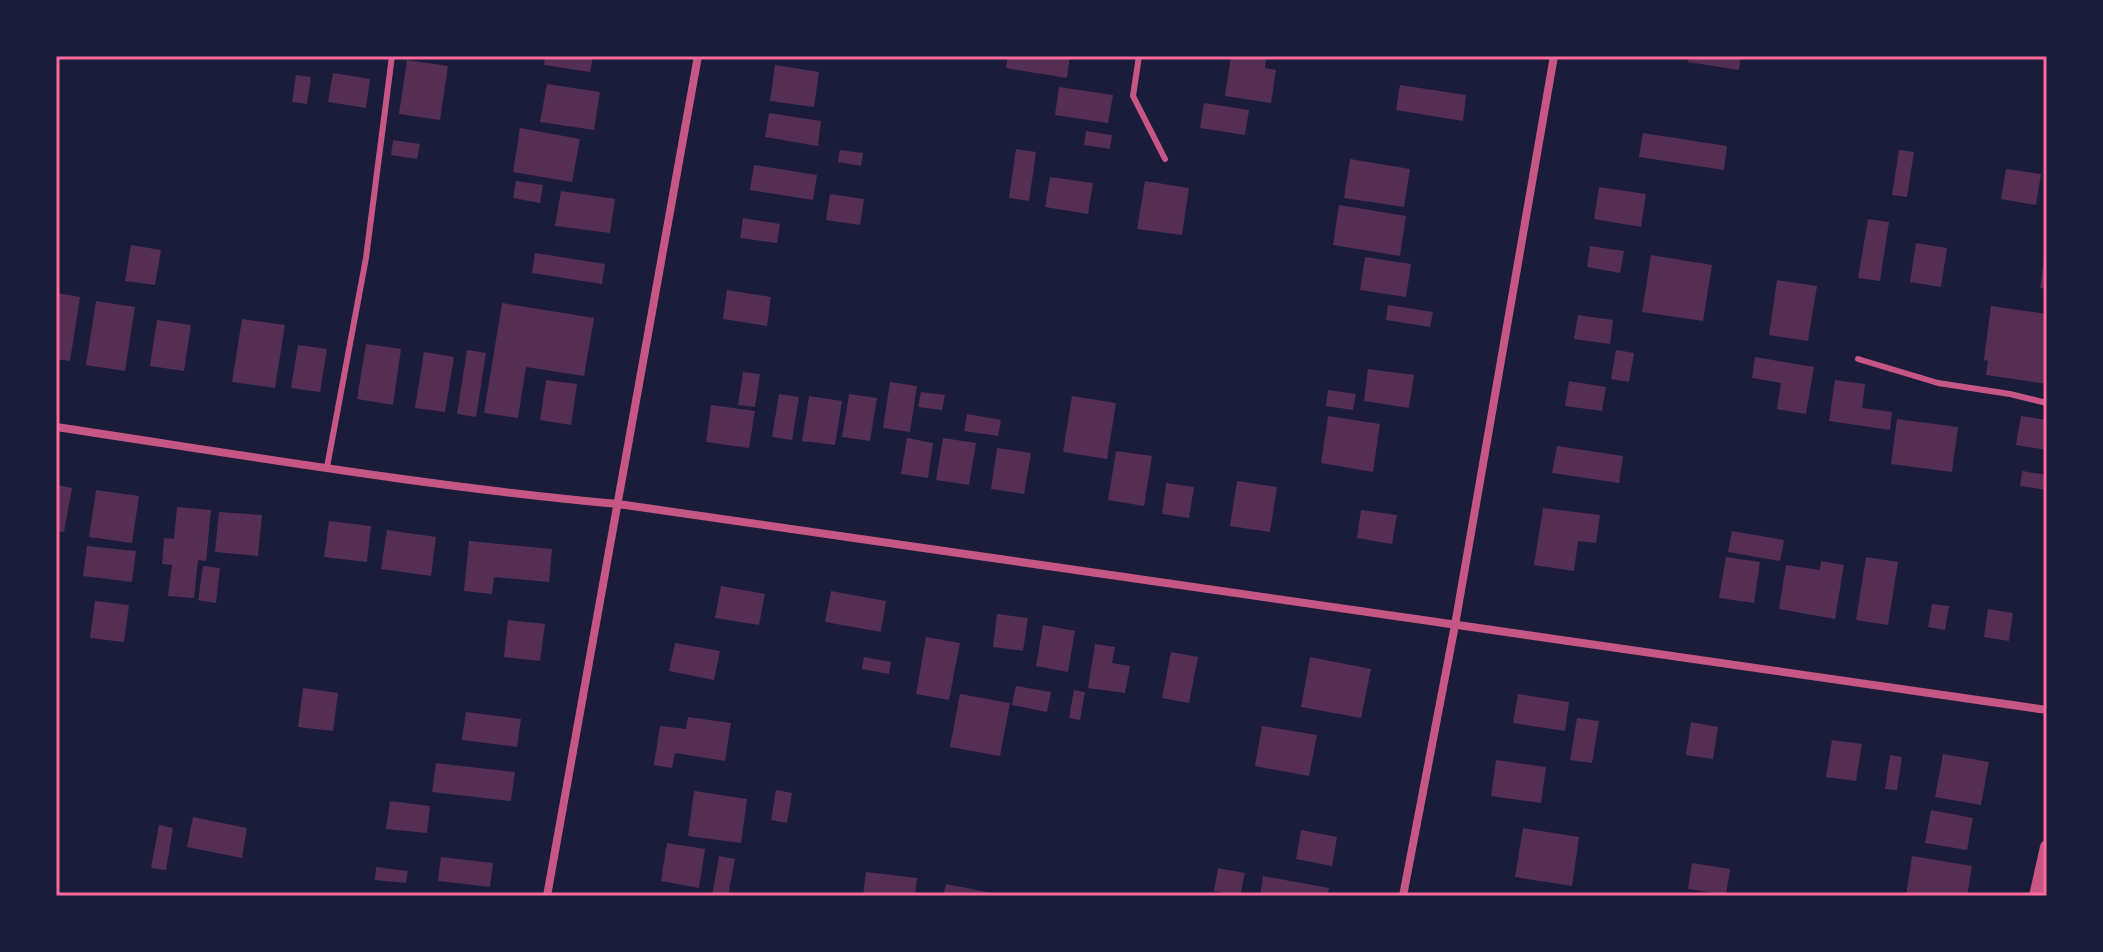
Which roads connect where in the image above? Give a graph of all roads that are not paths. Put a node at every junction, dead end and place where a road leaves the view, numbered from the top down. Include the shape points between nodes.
1 (392, 56) edge
2 (698, 56) edge
3 (1139, 56) edge
4 (1554, 56) edge
5 (1165, 159) dead end
6 (1858, 359) dead end
7 (2047, 403) edge
8 (56, 427) edge
9 (327, 467) junction
10 (618, 504) junction
11 (1455, 625) junction
12 (2047, 710) edge
13 (2047, 847) edge
14 (547, 896) edge
15 (1403, 896) edge
16 (2036, 896) edge

1 - 9 lane via 366,258
2 - 10 street
3 - 5 lane via 1133,96
4 - 11 street
6 - 7 lane via 1938,383
8 - 9 street
9 - 10 street
10 - 11 street
10 - 14 street
11 - 12 street
11 - 15 street
13 - 16 street

